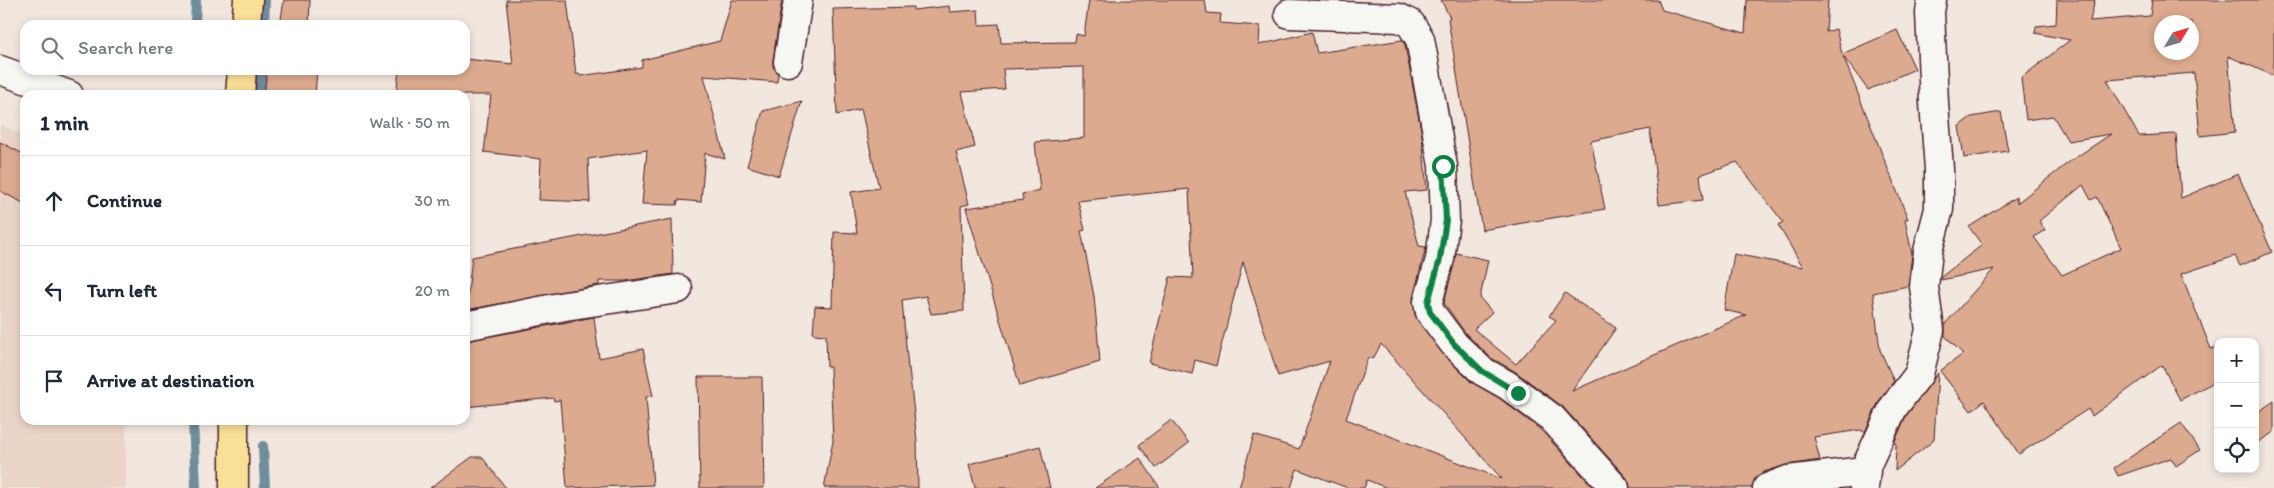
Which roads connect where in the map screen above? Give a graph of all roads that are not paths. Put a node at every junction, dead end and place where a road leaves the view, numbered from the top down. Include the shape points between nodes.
1 (248, 0) edge
2 (798, 0) edge
3 (1932, 0) edge
4 (1289, 14) dead end
5 (246, 20) edge
6 (788, 62) dead end
7 (0, 70) edge
8 (242, 75) edge
9 (55, 90) edge
10 (240, 90) edge
11 (678, 289) dead end
12 (470, 325) edge
13 (234, 425) edge
14 (1864, 480) edge
15 (234, 488) edge
16 (1615, 488) edge
17 (1767, 488) edge

1 - 5 main road
2 - 6 street
3 - 14 street via 1939,209 1928,250 1924,287 1930,330 1919,374 1892,408
4 - 16 street via 1399,18 1410,23 1420,39 1443,166 1446,220 1440,259 1428,302 1430,312 1454,344 1482,371 1552,418
7 - 9 street
8 - 10 main road
11 - 12 street via 565,306
13 - 15 main road
14 - 17 street via 1788,480

